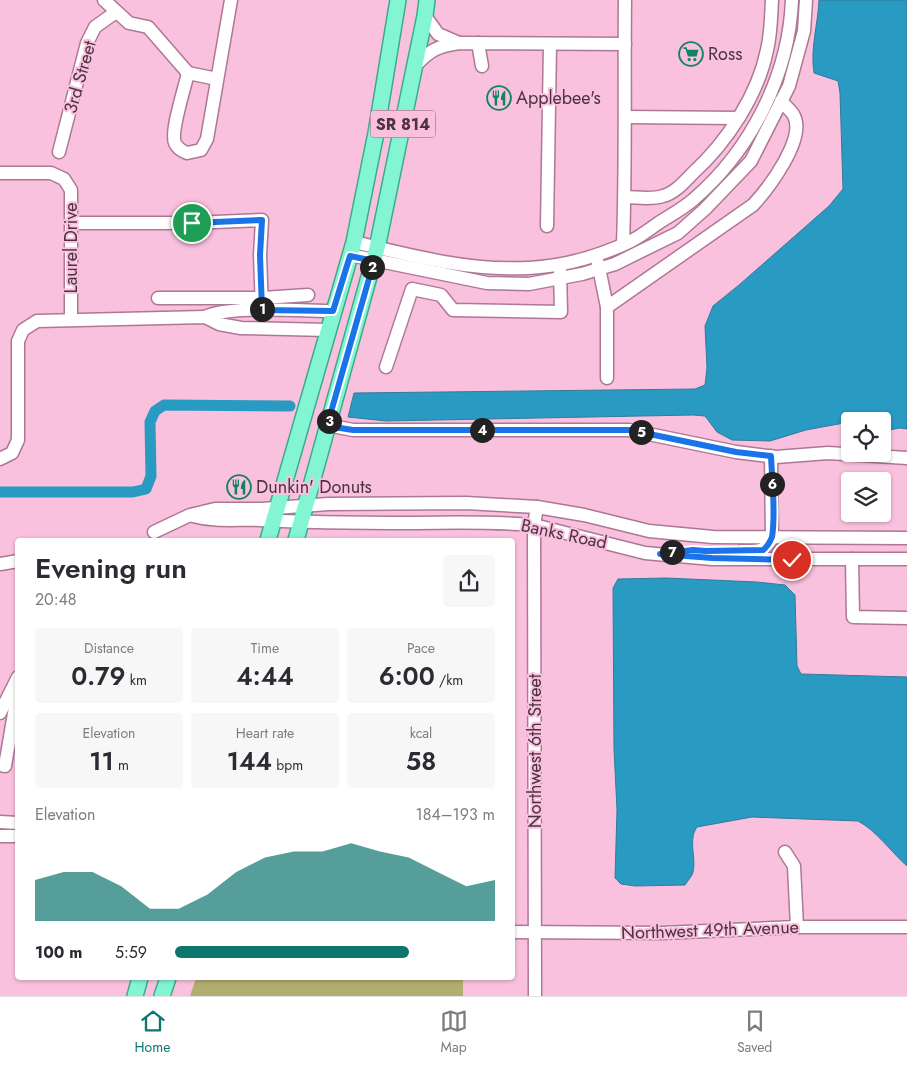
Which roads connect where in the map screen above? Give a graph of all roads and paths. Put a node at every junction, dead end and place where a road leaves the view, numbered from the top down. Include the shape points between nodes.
1 (104, 0) edge
2 (231, 0) edge
3 (398, 0) edge
4 (427, 0) edge
5 (625, 0) edge
6 (772, 0) edge
7 (792, 0) edge
8 (806, 0) edge
9 (116, 12) junction
10 (425, 16) junction
11 (459, 43) junction
12 (478, 43) junction
13 (624, 44) junction
14 (550, 45) junction
15 (415, 66) junction
16 (482, 66) dead end
17 (188, 73) junction
18 (217, 79) junction
19 (782, 101) junction
20 (625, 117) junction
21 (738, 118) junction
22 (59, 152) dead end
23 (0, 173) edge
24 (624, 197) junction
25 (72, 223) junction
26 (548, 226) dead end
27 (624, 244) junction
28 (352, 249) junction
29 (375, 254) junction
30 (596, 255) junction
31 (559, 264) junction
32 (600, 269) junction
33 (562, 278) junction
34 (308, 295) dead end
35 (158, 298) dead end
36 (262, 304) junction
37 (607, 307) junction
38 (333, 311) junction
39 (205, 317) junction
40 (72, 319) junction
41 (328, 330) junction
42 (386, 367) dead end
43 (607, 378) dead end
44 (327, 426) junction
45 (771, 456) junction
46 (907, 458) edge
47 (0, 459) edge
48 (306, 505) junction
49 (537, 507) junction
50 (276, 514) junction
51 (301, 522) junction
52 (534, 526) junction
53 (154, 532) dead end
54 (269, 538) edge
55 (297, 538) edge
56 (772, 538) junction
57 (907, 538) edge
58 (660, 554) junction
59 (907, 559) edge
60 (852, 560) junction
61 (15, 562) edge
62 (0, 564) edge
63 (907, 618) edge
64 (15, 684) edge
65 (15, 708) edge
66 (0, 712) edge
67 (0, 765) edge
68 (0, 822) edge
69 (15, 823) edge
70 (0, 836) edge
71 (15, 836) edge
72 (785, 852) dead end
73 (797, 927) junction
74 (907, 927) edge
75 (515, 932) edge
76 (535, 932) junction
77 (139, 980) edge
78 (167, 980) edge
79 (135, 996) edge
80 (162, 996) edge
81 (535, 996) edge

1 - 9 street
2 - 18 street
3 - 28 main road, SR 814 via 381,106
4 - 10 main road, SR 814
5 - 13 street
6 - 21 street via 768,50 759,77
7 - 27 street via 776,83 742,147 694,199
8 - 19 street via 804,31
9 - 17 street via 129,22 148,27
9 - 22 street, 3rd Street via 95,28 87,43
10 - 11 street via 438,34
10 - 15 main road, SR 814
11 - 12 street
11 - 15 street via 435,49
12 - 14 street
12 - 16 street
13 - 14 street
13 - 20 street
14 - 26 street
15 - 29 main road, SR 814
17 - 18 street
17 - 18 street via 174,132 175,143 187,153 201,150 207,139
19 - 32 street via 751,161 705,209 678,233
19 - 37 street via 794,116 795,136 790,152 763,194 753,205
20 - 21 street
20 - 24 street
21 - 24 street via 699,168 675,190 663,196
23 - 25 street, Laurel Drive via 51,173 64,179 72,190
24 - 27 street
25 - 36 street via 262,220
25 - 40 street, Laurel Drive
27 - 30 street
28 - 29 street
28 - 38 main road, SR 814
29 - 31 street via 488,267 530,268
29 - 33 street via 487,283 529,284
29 - 44 main road, SR 814
30 - 31 street
30 - 32 street
31 - 33 street
32 - 33 street
32 - 37 street
33 - 42 street via 561,312 453,310 441,295 412,289
34 - 36 street
35 - 36 street
36 - 38 street, Laurel Drive
36 - 39 street, Laurel Drive via 214,312
37 - 43 street
38 - 41 main road, SR 814
39 - 40 street, Laurel Drive
39 - 41 street, Laurel Drive via 219,324 241,328
40 - 47 street, Laurel Drive via 36,321 22,330 18,341 18,440 12,453
41 - 50 main road, SR 814
44 - 45 street via 353,430 630,430
44 - 48 main road, SR 814
45 - 46 street via 828,453
45 - 56 street
48 - 49 street, Banks Road via 466,503
48 - 50 street, Banks Road
48 - 51 main road, SR 814
49 - 52 street, Northwest 6th Street
49 - 56 street, Banks Road via 649,531
50 - 51 street, Banks Road
50 - 53 street, Banks Road via 209,520 190,515
50 - 54 main road, SR 814
51 - 52 street, Banks Road
51 - 55 main road, SR 814
52 - 58 street, Banks Road
52 - 76 street, Northwest 6th Street
56 - 57 street, Banks Road
56 - 58 street via 763,550 693,550
58 - 60 street, Banks Road
59 - 60 street, Banks Road
60 - 63 street via 853,618
61 - 62 street
64 - 66 street
65 - 67 street via 5,766
68 - 69 street
70 - 71 street
72 - 73 street via 794,866
73 - 74 street, Northwest 49th Avenue
73 - 76 street, Northwest 49th Avenue via 662,933
75 - 76 street, Northwest 49th Avenue
76 - 81 street, Northwest 6th Street
77 - 79 main road
78 - 80 main road

